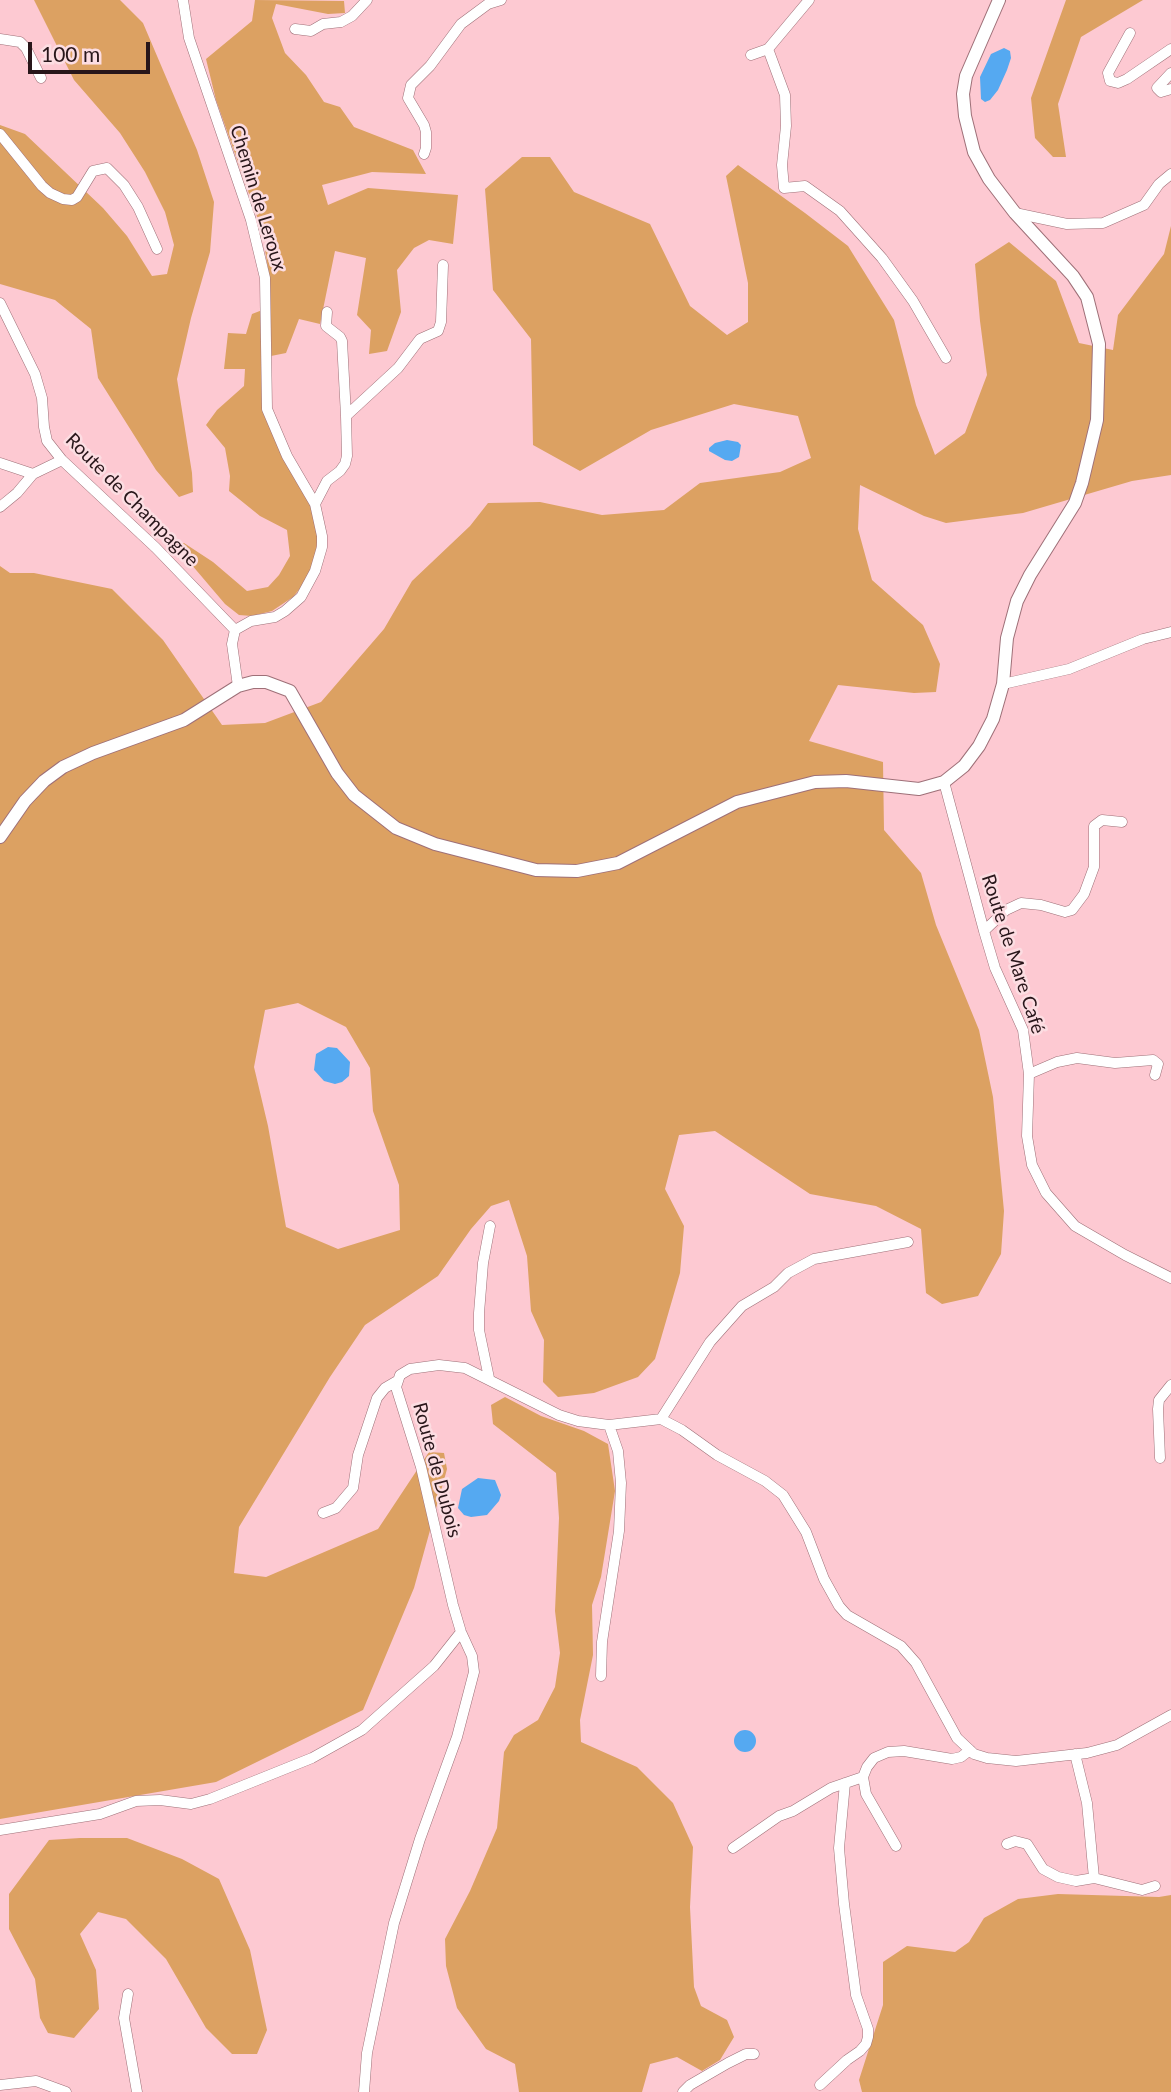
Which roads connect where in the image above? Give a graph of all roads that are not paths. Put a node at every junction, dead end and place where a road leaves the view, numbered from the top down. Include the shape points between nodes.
1 (183, 0) edge
2 (367, 0) edge
3 (501, 0) edge
4 (809, 0) edge
5 (999, 0) edge
6 (295, 29) dead end
7 (1130, 33) dead end
8 (0, 39) edge
9 (768, 49) junction
10 (1171, 49) edge
11 (751, 55) dead end
12 (1171, 73) edge
13 (41, 78) dead end
14 (1171, 89) edge
15 (0, 133) edge
16 (424, 154) dead end
17 (1171, 174) edge
18 (1015, 213) junction
19 (156, 249) dead end
20 (443, 265) dead end
21 (0, 303) edge
22 (327, 312) dead end
23 (946, 358) dead end
24 (346, 416) junction
25 (62, 460) junction
26 (0, 463) edge
27 (33, 474) junction
28 (315, 504) junction
29 (0, 507) edge
30 (235, 630) junction
31 (1171, 632) edge
32 (1003, 684) junction
33 (238, 686) junction
34 (944, 782) junction
35 (1122, 821) dead end
36 (0, 837) edge
37 (984, 931) junction
38 (1029, 1074) junction
39 (1155, 1075) dead end
40 (490, 1226) dead end
41 (908, 1242) dead end
42 (1171, 1278) edge
43 (489, 1378) junction
44 (397, 1381) junction
45 (1171, 1385) edge
46 (661, 1419) junction
47 (609, 1425) junction
48 (1160, 1458) dead end
49 (324, 1513) dead end
50 (461, 1632) junction
51 (601, 1675) dead end
52 (1171, 1715) edge
53 (970, 1750) junction
54 (1075, 1754) junction
55 (863, 1777) junction
56 (845, 1783) junction
57 (0, 1830) edge
58 (1007, 1844) dead end
59 (896, 1846) dead end
60 (733, 1848) dead end
61 (1094, 1878) junction
62 (1155, 1886) dead end
63 (128, 1994) dead end
64 (754, 2054) dead end
65 (0, 2085) edge
66 (820, 2085) dead end
67 (66, 2092) edge
68 (137, 2092) edge
69 (365, 2092) edge
70 (684, 2092) edge

1 - 28 street, Chemin de Leroux via 190,38 251,220 265,278 267,409
2 - 6 street via 341,22 311,31
3 - 16 street via 461,24 411,85 408,99 426,132
4 - 9 street
5 - 18 main road via 963,94 974,152
7 - 10 street via 1108,73 1110,81 1127,79
8 - 13 street via 26,48
9 - 11 street
9 - 23 street via 785,95 784,188 805,186 841,211 913,301
12 - 14 street via 1157,88 1161,92
15 - 19 street via 42,186 63,199 78,197 93,171 107,168 138,207
17 - 18 street via 1144,205 1102,223 1067,224
18 - 32 main road via 1087,297 1099,344 1097,420 1082,483 1075,503 1017,600 1007,638
20 - 24 street via 438,331 420,339 398,368
21 - 25 street, Route de Champagne via 35,374 47,440
22 - 24 street via 326,326 342,341
24 - 28 street via 345,464 327,481
25 - 27 street
25 - 30 street, Route de Champagne
26 - 27 street
27 - 29 street
28 - 30 street, Chemin de Leroux via 322,547 304,592 275,617 251,621
30 - 33 street via 232,644
31 - 32 street via 1069,669
32 - 34 main road via 979,746
33 - 34 main road via 266,682 290,691 354,795 396,828 435,844 537,870 577,871 618,863 737,802 815,782 919,789
33 - 36 main road via 184,720 63,767 25,801
34 - 37 street, Route de Mare Café
35 - 37 street via 1102,820 1094,826 1094,867 1077,906 1065,912 1028,903 1012,906
37 - 38 street, Route de Mare Café via 1023,1030
38 - 39 street via 1077,1058 1115,1063 1153,1060 1158,1067
38 - 42 street, Route de Mare Café via 1027,1136 1032,1165 1046,1193 1075,1226
40 - 43 street via 479,1330
41 - 46 street via 814,1259 788,1273 742,1307 710,1342
43 - 44 street, Route de Dubois via 465,1368 439,1365 410,1369
43 - 47 street, Route de Dubois via 559,1415
44 - 49 street via 377,1398 358,1455 353,1488 336,1508
44 - 50 street, Route de Dubois
45 - 48 street via 1157,1409
46 - 47 street, Route de Dubois
46 - 53 street via 783,1495 806,1532 839,1606 901,1646 916,1663 957,1738
47 - 51 street via 618,1451 621,1483
50 - 57 street via 434,1666 362,1730 312,1758 191,1804 136,1801 100,1814
50 - 69 street, Route de Dubois via 474,1672 457,1737 394,1923 367,2053
52 - 54 street via 1117,1745
53 - 54 street via 987,1758 1016,1761
53 - 55 street via 952,1759 888,1752 874,1758
54 - 61 street via 1087,1803
55 - 56 street
55 - 59 street via 866,1794
56 - 60 street via 767,1823
56 - 66 street via 839,1848 844,1904 854,1985 868,2037 860,2051
58 - 61 street via 1027,1844 1043,1868 1058,1877
61 - 62 street via 1142,1890
63 - 68 street via 124,2018
64 - 70 street via 728,2063
65 - 67 street via 36,2081

